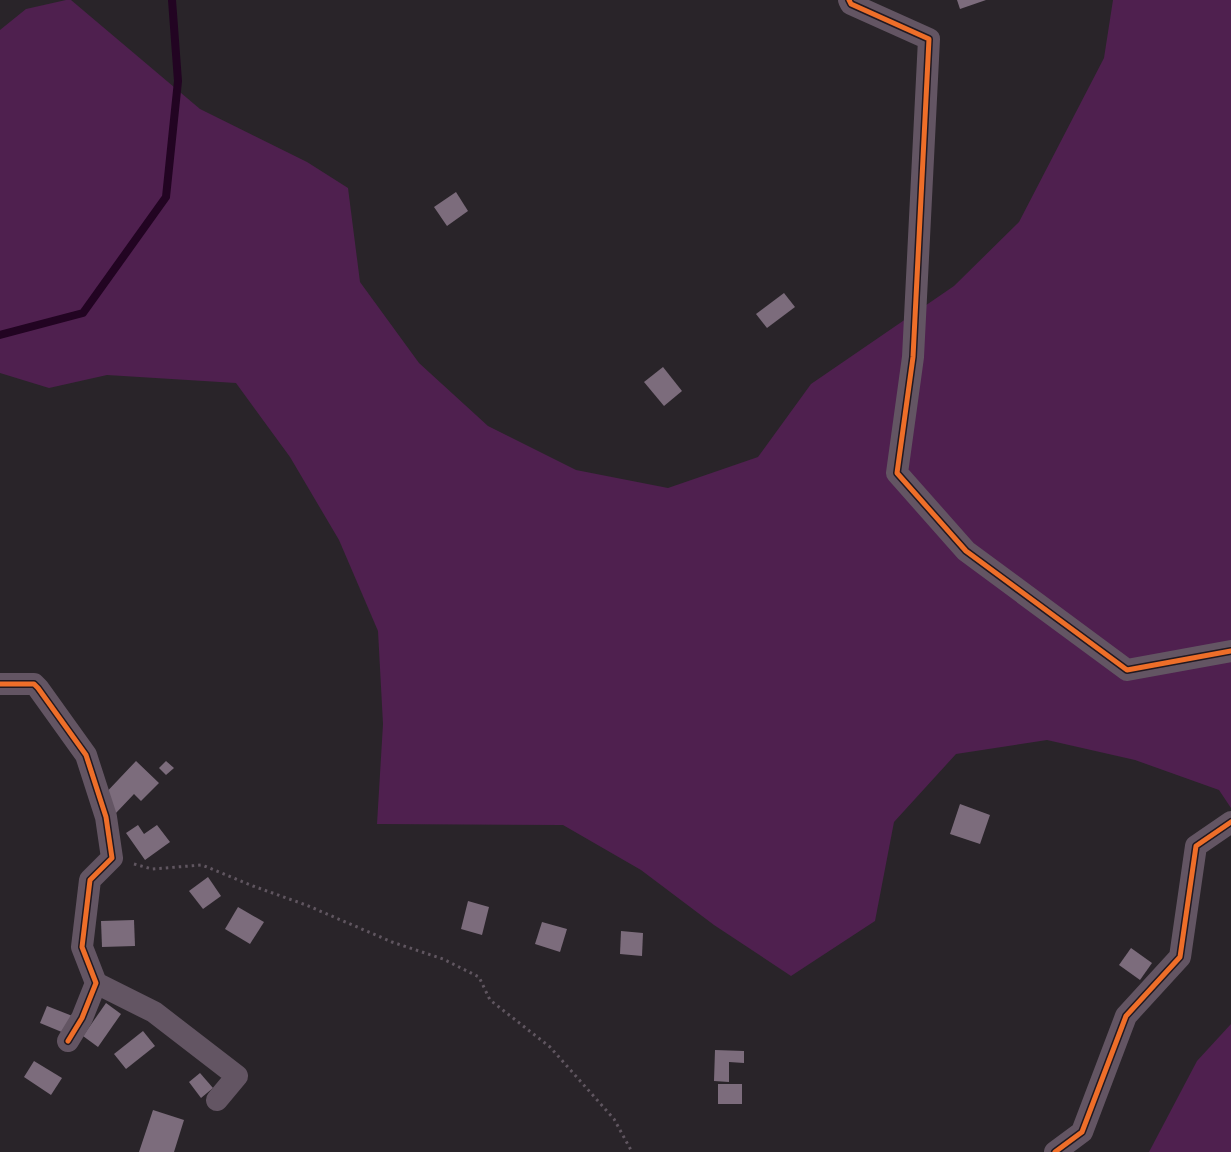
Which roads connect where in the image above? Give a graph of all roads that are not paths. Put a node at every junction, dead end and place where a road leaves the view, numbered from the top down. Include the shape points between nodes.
1 (849, 0) edge
2 (1231, 651) edge
3 (0, 684) edge
4 (1231, 822) edge
5 (96, 983) junction
6 (68, 1041) dead end
7 (218, 1100) dead end
8 (1055, 1152) edge

1 - 2 street via 850,4 929,39 913,357 897,473 966,551 1127,670
3 - 5 street via 36,686 86,755 106,817 112,858 90,880 82,946
4 - 8 street via 1196,846 1180,957 1126,1016 1082,1132
5 - 6 street via 82,1018
5 - 7 street via 154,1012 237,1076

